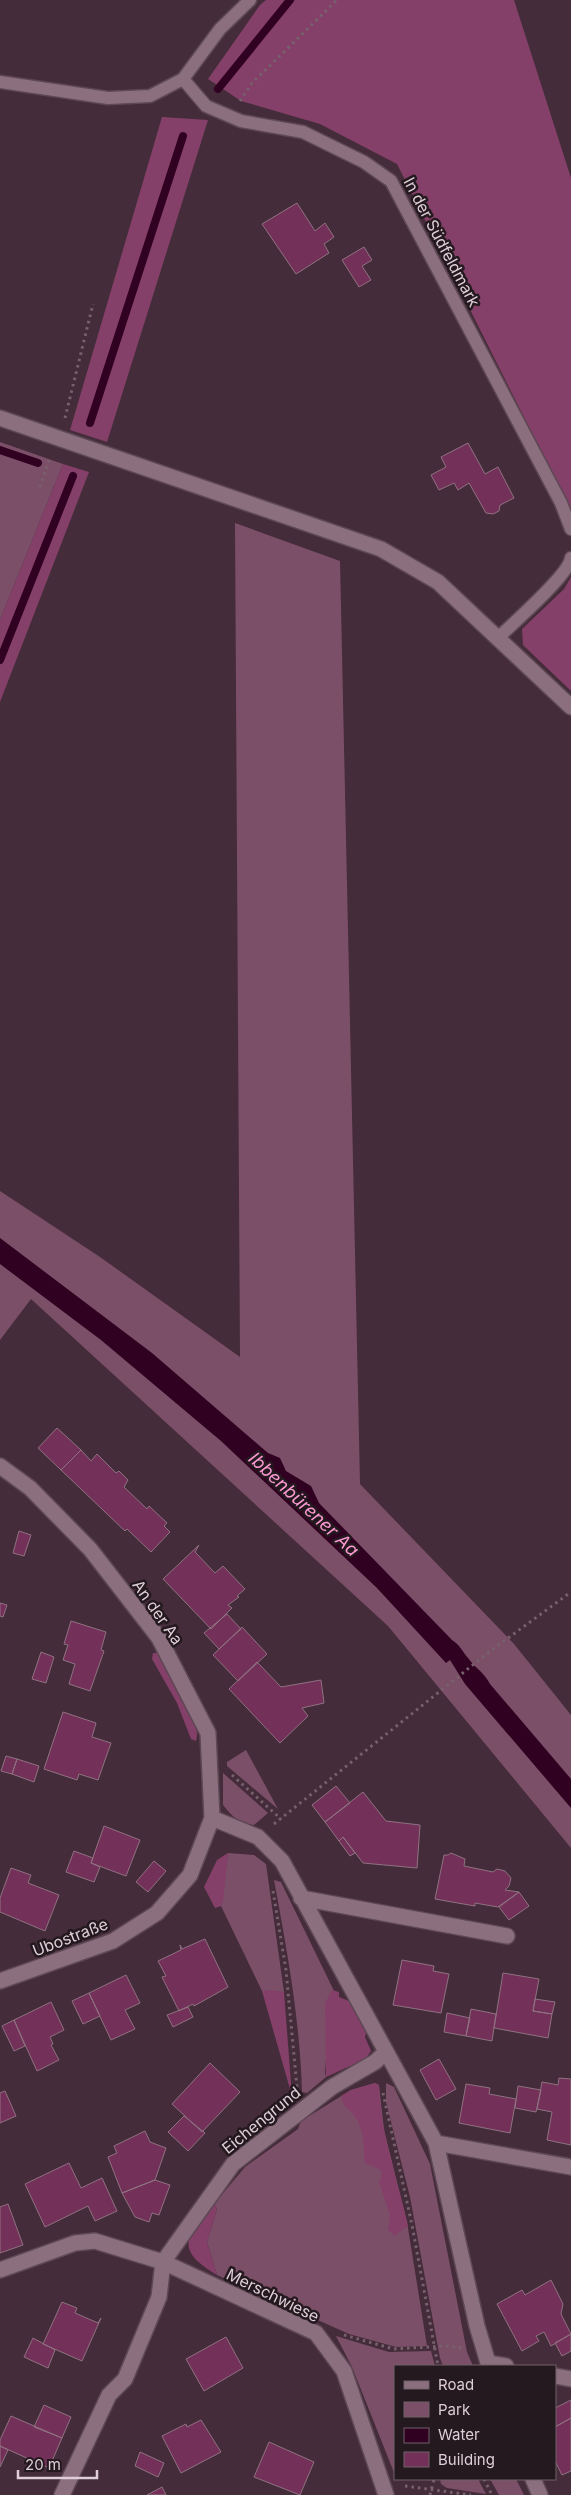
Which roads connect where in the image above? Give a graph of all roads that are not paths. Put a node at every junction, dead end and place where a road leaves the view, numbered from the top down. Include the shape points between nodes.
1 (250, 0) edge
2 (183, 79) junction
3 (0, 82) edge
4 (0, 418) edge
5 (571, 529) edge
6 (571, 558) edge
7 (498, 638) junction
8 (571, 707) edge
9 (0, 1466) edge
10 (212, 1818) junction
11 (301, 1898) junction
12 (507, 1936) dead end
13 (0, 1981) edge
14 (386, 2052) junction
15 (436, 2143) junction
16 (571, 2167) edge
17 (163, 2262) junction
18 (0, 2270) edge
19 (489, 2364) edge
20 (556, 2376) edge
21 (571, 2379) edge
22 (533, 2480) edge
23 (385, 2489) edge
24 (62, 2495) edge
25 (540, 2495) edge

1 - 2 lane via 220,29
2 - 3 lane via 150,96 108,98
2 - 5 lane, In der Südfeldmark via 206,106 241,121 303,132 364,162 391,181 561,503
4 - 7 street via 381,549 438,582
6 - 7 lane via 555,582
7 - 8 street
9 - 10 street, An der Aa via 30,1488 90,1549 159,1638 208,1733
10 - 11 street via 258,1838 282,1861
10 - 13 street, Ubostraße via 190,1875 157,1913 113,1941
11 - 12 street
11 - 14 street
14 - 15 street
14 - 17 street, Eichengrund via 332,2087 232,2164
15 - 16 street
15 - 19 street via 477,2326
17 - 18 street via 95,2241 75,2243
17 - 23 street, Merschwiese via 316,2333 344,2371
17 - 24 street, Eichengrund via 159,2297 125,2379 108,2395
20 - 21 street
22 - 25 street

